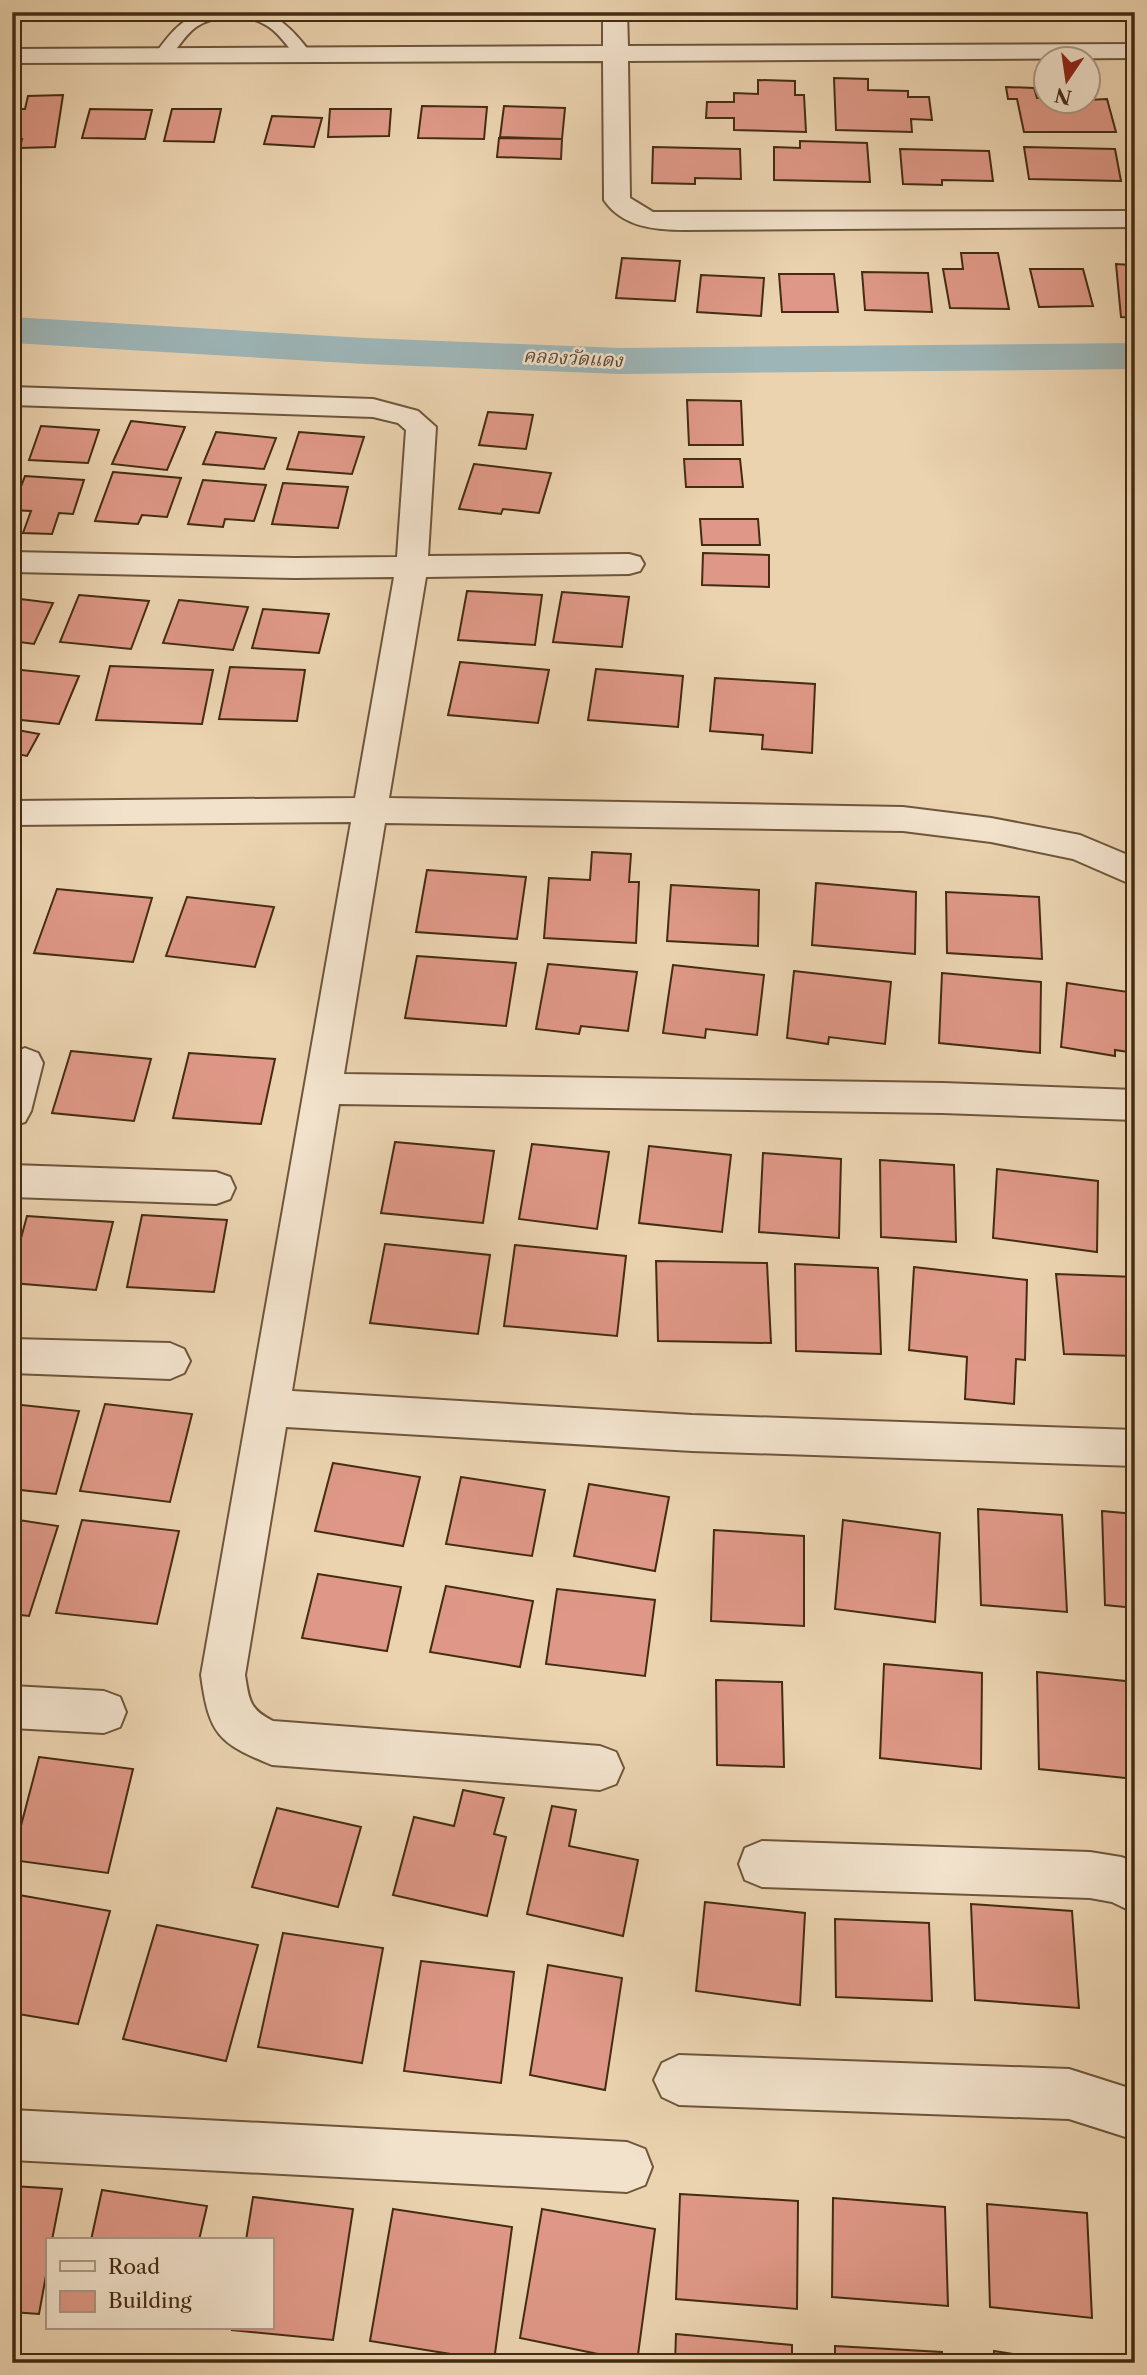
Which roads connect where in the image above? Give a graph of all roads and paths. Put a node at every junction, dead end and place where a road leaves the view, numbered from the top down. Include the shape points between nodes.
1 (615, 12) edge
2 (1135, 51) edge
3 (162, 55) junction
4 (304, 55) junction
5 (615, 55) junction
6 (12, 56) edge
7 (1135, 219) edge
8 (12, 396) edge
9 (12, 562) edge
10 (629, 564) dead end
11 (412, 565) junction
12 (372, 810) junction
13 (12, 813) edge
14 (1135, 873) edge
15 (25, 1063) dead end
16 (324, 1090) junction
17 (1135, 1105) edge
18 (12, 1111) edge
19 (12, 1181) edge
20 (216, 1188) dead end
21 (12, 1356) edge
22 (170, 1362) dead end
23 (267, 1408) junction
24 (1135, 1448) edge
25 (12, 1707) edge
26 (104, 1712) dead end
27 (600, 1768) dead end
28 (762, 1864) dead end
29 (1135, 1890) edge
30 (679, 2080) dead end
31 (1135, 2115) edge
32 (12, 2135) edge
33 (627, 2167) dead end

1 - 5 street
2 - 5 street
3 - 4 street
3 - 4 lane via 189,24 225,13 270,20
3 - 6 street
4 - 5 street
5 - 7 street via 618,200 639,217 657,222
8 - 11 street via 290,403 373,408 408,417 421,427
9 - 11 street via 295,568
10 - 11 street
11 - 12 street
12 - 13 street
12 - 14 street via 903,819 1080,848
12 - 16 street
15 - 18 street
16 - 17 street
16 - 23 street
19 - 20 street
21 - 22 street
23 - 24 street via 692,1433
23 - 27 street via 223,1675 227,1707 243,1732 272,1743
25 - 26 street
28 - 29 street via 1090,1875 1121,1880
30 - 31 street via 1069,2094
32 - 33 street

